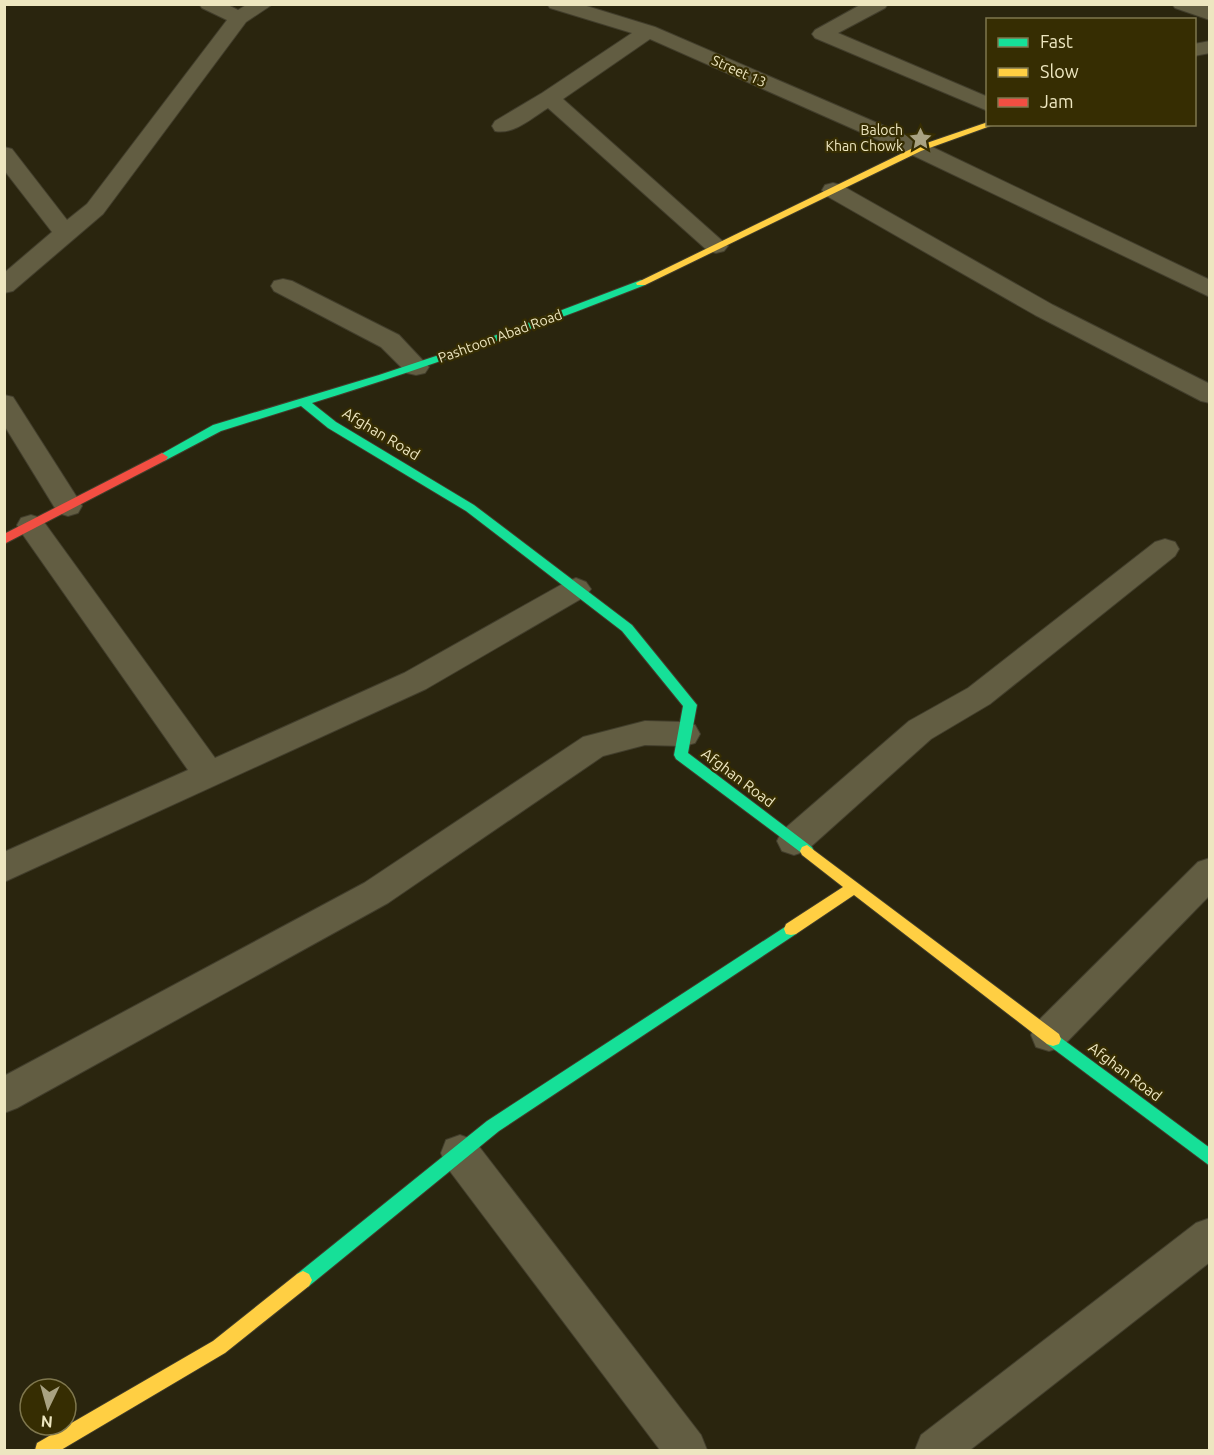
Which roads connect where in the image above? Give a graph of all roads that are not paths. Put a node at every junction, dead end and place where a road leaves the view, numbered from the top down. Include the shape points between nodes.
1 (209, 4) edge
2 (263, 4) edge
3 (557, 4) edge
4 (878, 4) edge
5 (1182, 4) edge
6 (1209, 14) edge
7 (239, 18) junction
8 (648, 31) junction
9 (550, 98) junction
10 (986, 105) edge
11 (503, 126) dead end
12 (986, 126) edge
13 (918, 149) junction
14 (4, 154) edge
15 (833, 190) junction
16 (65, 233) junction
17 (716, 246) junction
18 (4, 286) edge
19 (283, 286) dead end
20 (1209, 290) edge
21 (416, 367) junction
22 (1209, 395) edge
23 (303, 402) junction
24 (4, 403) edge
25 (68, 506) junction
26 (32, 525) junction
27 (4, 540) edge
28 (1165, 549) dead end
29 (576, 589) junction
30 (684, 734) junction
31 (209, 776) junction
32 (794, 841) junction
33 (4, 868) edge
34 (1209, 872) edge
35 (854, 887) junction
36 (1049, 1035) junction
37 (4, 1096) edge
38 (460, 1153) junction
39 (1209, 1158) edge
40 (1209, 1237) edge
41 (44, 1450) edge
42 (686, 1450) edge
43 (936, 1450) edge

1 - 7 street
2 - 7 street
3 - 8 street, Street 13
4 - 10 street via 822,34
5 - 6 street
7 - 16 street via 95,209
8 - 9 street
8 - 13 street, Street 13
9 - 11 street
9 - 17 street
12 - 13 street, Pashtoon Abad Road
13 - 15 street, Pashtoon Abad Road
13 - 20 street, Street 13
14 - 16 street
15 - 17 street, Pashtoon Abad Road
15 - 22 street via 1044,310
16 - 18 street
17 - 21 street, Pashtoon Abad Road via 645,281
19 - 21 street via 390,341
21 - 23 street, Pashtoon Abad Road
23 - 25 street, Pashtoon Abad Road via 217,428
23 - 29 street, Afghan Road via 332,425 470,508
24 - 25 street
25 - 26 street, Pashtoon Abad Road
26 - 27 street, Pashtoon Abad Road
26 - 31 street
28 - 32 street via 980,696 920,730
29 - 30 street, Afghan Road via 627,628 690,705
29 - 31 street via 415,681
30 - 32 street, Afghan Road via 681,755
30 - 37 street via 645,733 594,746 376,893
31 - 33 street
32 - 35 street, Afghan Road
34 - 36 street
35 - 36 street, Afghan Road
35 - 38 street via 493,1126
36 - 39 street, Afghan Road
38 - 41 street via 219,1347
38 - 42 street
40 - 43 street

